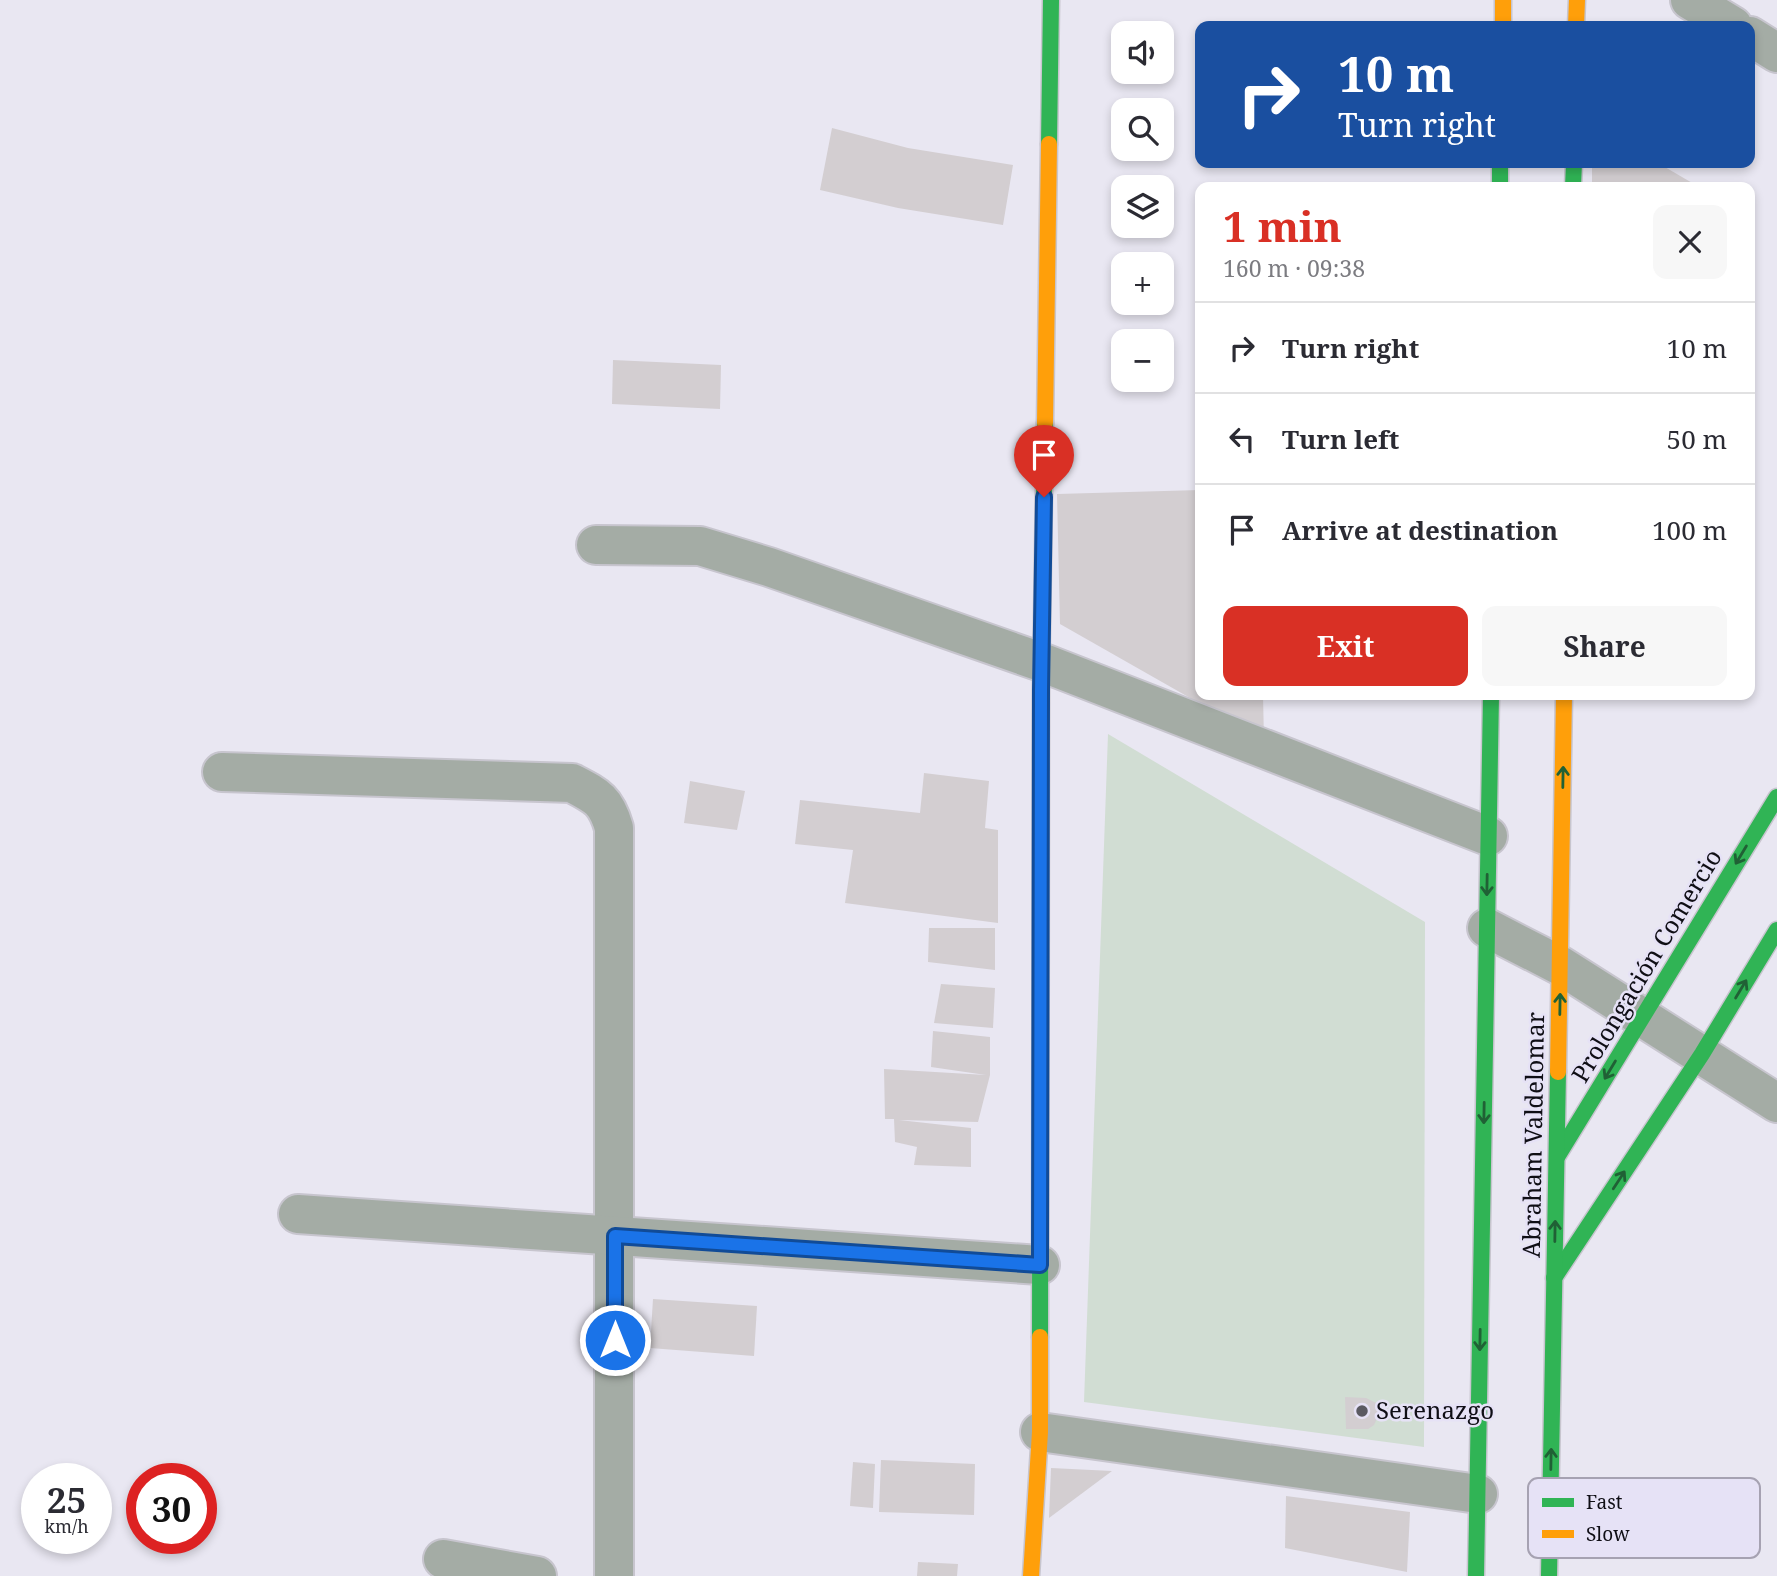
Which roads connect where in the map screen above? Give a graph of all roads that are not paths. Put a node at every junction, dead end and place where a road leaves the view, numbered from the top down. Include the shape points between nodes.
1 (1051, 0) edge
2 (1503, 0) edge
3 (1577, 0) edge
4 (1690, 0) edge
5 (1503, 21) edge
6 (1576, 21) edge
7 (1725, 21) edge
8 (1755, 40) edge
9 (1777, 53) edge
10 (596, 545) dead end
11 (1041, 663) junction
12 (1491, 700) edge
13 (1564, 700) edge
14 (222, 772) dead end
15 (1777, 797) edge
16 (1488, 836) junction
17 (1487, 928) junction
18 (1777, 930) edge
19 (1561, 966) junction
20 (1642, 1017) junction
21 (1702, 1054) junction
22 (1777, 1103) edge
23 (1556, 1158) junction
24 (298, 1214) dead end
25 (615, 1236) junction
26 (1040, 1265) junction
27 (1554, 1278) junction
28 (1040, 1432) junction
29 (1551, 1478) edge
30 (1478, 1494) junction
31 (1549, 1558) edge
32 (443, 1559) dead end
33 (537, 1576) edge
34 (614, 1576) edge
35 (1031, 1576) edge
36 (1476, 1576) edge
37 (1549, 1576) edge

1 - 11 street
2 - 5 street
3 - 6 street
4 - 7 street
8 - 9 street
10 - 11 street via 700,546
11 - 16 street
11 - 26 street
12 - 16 street, Abraham Valdelomar
19 -> 13 street, Abraham Valdelomar
14 - 25 street via 572,783 596,795 608,808 614,828
15 -> 20 street, Prolongación Comercio
16 -> 17 street, Abraham Valdelomar
17 - 19 street
17 -> 30 street, Abraham Valdelomar
21 -> 18 street
19 - 20 street
23 -> 19 street, Abraham Valdelomar
20 - 21 street
20 -> 23 street, Prolongación Comercio
21 - 22 street
27 -> 21 street
27 -> 23 street, Abraham Valdelomar
24 - 25 street
25 - 26 street
25 - 34 street
26 - 28 street
29 -> 27 street, Abraham Valdelomar
28 - 30 street
28 - 35 street
30 - 36 street, Abraham Valdelomar
37 -> 31 street, Abraham Valdelomar
32 - 33 street

